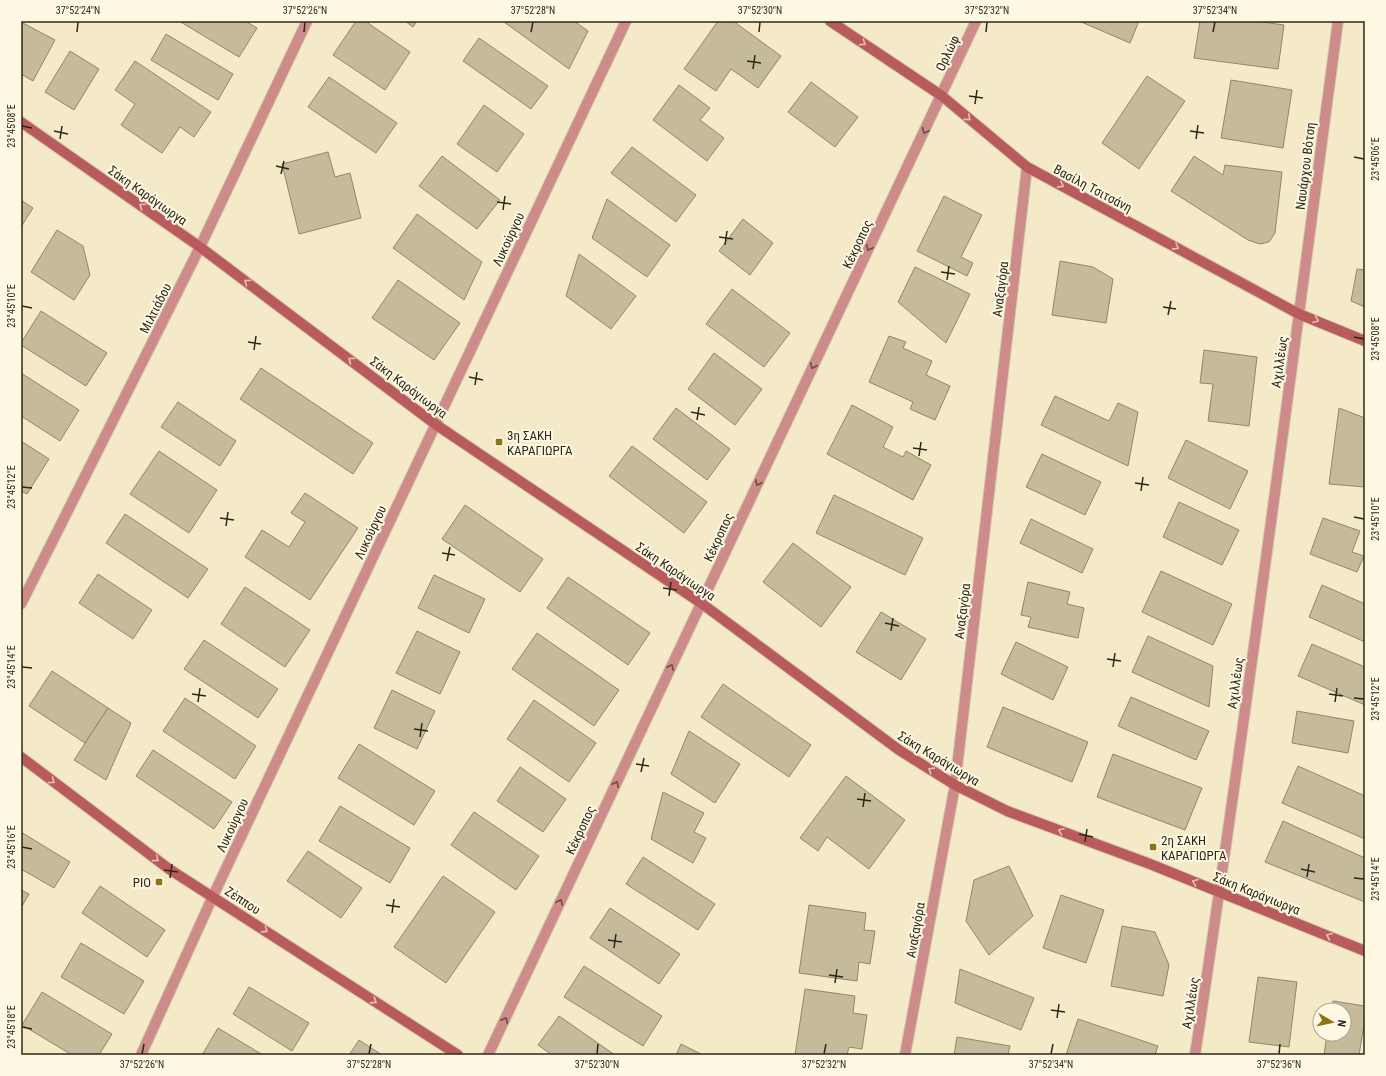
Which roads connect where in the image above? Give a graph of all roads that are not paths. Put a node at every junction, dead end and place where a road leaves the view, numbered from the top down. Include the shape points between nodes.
1 (307, 21) edge
2 (626, 21) edge
3 (830, 21) edge
4 (976, 21) edge
5 (1338, 21) edge
6 (942, 96) junction
7 (21, 122) edge
8 (1027, 167) junction
9 (200, 247) junction
10 (1299, 314) junction
11 (1365, 341) edge
12 (435, 424) junction
13 (701, 603) junction
14 (21, 604) edge
15 (21, 757) edge
16 (955, 785) junction
17 (1220, 892) junction
18 (212, 896) junction
19 (1365, 951) edge
20 (141, 1055) edge
21 (458, 1055) edge
22 (488, 1055) edge
23 (905, 1055) edge
24 (1195, 1055) edge

1 - 9 street, Μιλτιάδου
2 - 12 street, Λυκούργου
3 -> 6 street, Βασίλη Τσιτσάνη
4 - 6 street, Ορλώφ
5 - 10 street, Ναυάρχου Βότση
6 -> 8 street, Βασίλη Τσιτσάνη
6 -> 13 street, Κέκροπος
9 -> 7 street, Σάκη Καράγιωργα
8 -> 10 street, Βασίλη Τσιτσάνη
8 - 16 street, Αναξαγόρα
12 -> 9 street, Σάκη Καράγιωργα
9 - 14 street, Μιλτιάδου
10 -> 11 street, Βασίλη Τσιτσάνη
10 - 17 street, Αχιλλέως
12 - 13 street, Σάκη Καράγιωργα
12 - 18 street, Λυκούργου
16 -> 13 street, Σάκη Καράγιωργα via 899,750
22 -> 13 street, Κέκροπος
15 -> 18 street, Ζέππου via 169,869
17 -> 16 street, Σάκη Καράγιωργα via 1007,811
16 - 23 street, Αναξαγόρα
19 -> 17 street, Σάκη Καράγιωργα
17 - 24 street, Αχιλλέως
18 - 20 street, Λυκούργου
18 -> 21 street, Ζέππου

